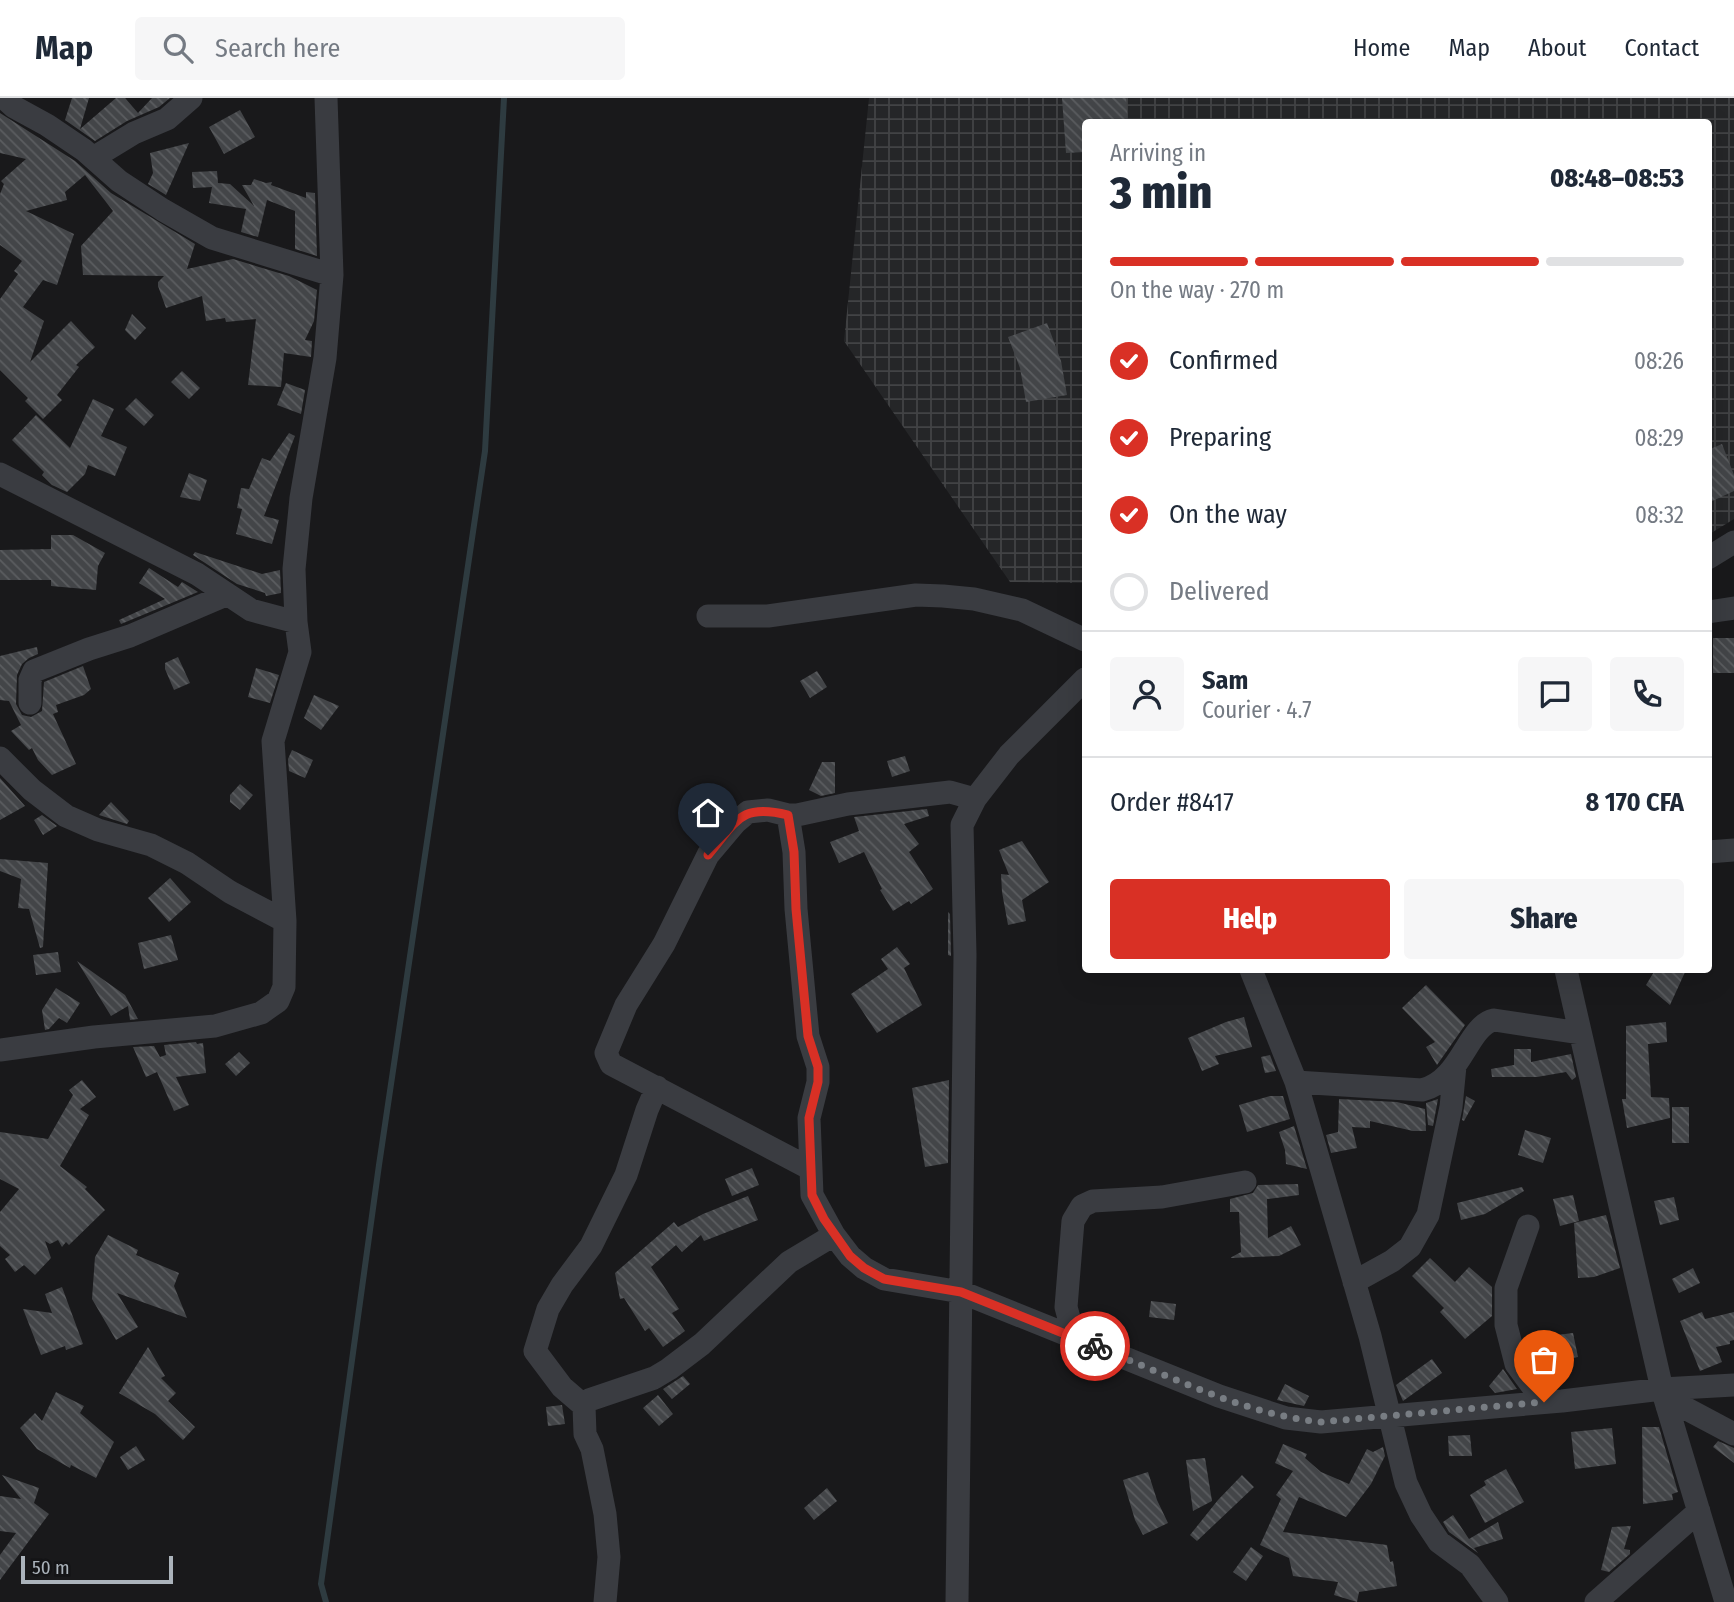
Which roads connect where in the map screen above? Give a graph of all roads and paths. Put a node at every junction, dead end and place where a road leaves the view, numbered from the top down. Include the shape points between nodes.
1 (4, 98) edge
2 (191, 98) edge
3 (326, 98) edge
4 (93, 158) junction
5 (331, 275) junction
6 (0, 474) edge
7 (1734, 542) edge
8 (1712, 556) edge
9 (226, 595) junction
10 (1734, 608) edge
11 (1712, 611) edge
12 (708, 616) dead end
13 (296, 622) junction
14 (1082, 639) edge
15 (1082, 682) edge
16 (30, 703) dead end
17 (0, 758) edge
18 (975, 799) junction
19 (788, 815) junction
20 (1734, 850) edge
21 (1712, 852) edge
22 (285, 920) junction
23 (1252, 973) edge
24 (1567, 973) edge
25 (1580, 1033) junction
26 (0, 1050) edge
27 (1455, 1066) junction
28 (1296, 1082) junction
29 (657, 1087) junction
30 (811, 1169) junction
31 (1245, 1182) dead end
32 (1528, 1226) dead end
33 (834, 1235) junction
34 (1354, 1282) junction
35 (961, 1292) junction
36 (1073, 1338) junction
37 (1734, 1385) edge
38 (1665, 1397) junction
39 (1544, 1402) junction
40 (584, 1405) junction
41 (1389, 1417) junction
42 (1734, 1434) edge
43 (1699, 1511) junction
44 (605, 1602) edge
45 (957, 1602) edge
46 (1497, 1602) edge
47 (1596, 1602) edge
48 (1726, 1602) edge

1 - 4 street
2 - 4 street via 167,120
3 - 5 street
4 - 5 street via 119,181 212,238
5 - 13 street via 325,358 301,498 294,569
6 - 9 street via 197,573
7 - 8 street
9 - 13 street via 251,610
9 - 16 street via 34,671
10 - 11 street
12 - 14 street via 768,616 916,595 943,596 1022,610
13 - 22 street via 300,652 273,741
15 - 18 street via 1009,755
17 - 22 street via 66,816 150,845
18 - 19 street via 950,792
18 - 35 street via 962,825
19 - 29 street via 748,812 735,823 708,855 664,944 626,1005 607,1059
19 - 30 street via 808,1036 818,1067 809,1118
20 - 21 street
22 - 26 street via 284,987 278,1001 261,1013 215,1027
23 - 28 street
24 - 25 street
25 - 27 street via 1494,1020 1480,1027
25 - 38 street
27 - 28 street via 1444,1080 1422,1090
27 - 34 street via 1428,1215 1410,1247
28 - 34 street
29 - 30 street
29 - 40 street via 626,1175 592,1246 548,1309 537,1340 535,1351 540,1360
30 - 33 street via 812,1195
31 - 36 street via 1082,1206 1073,1221 1066,1307
32 - 39 street via 1506,1287 1506,1325 1516,1364
33 - 35 street via 857,1262 884,1279
33 - 40 street via 789,1262 669,1369
34 - 41 street
35 - 36 street
35 - 45 street
36 - 41 street via 1286,1418 1321,1422
37 - 38 street
38 - 39 street
38 - 42 street
38 - 43 street
39 - 41 street
40 - 44 street via 584,1434 592,1449 604,1514 608,1557
41 - 46 street via 1406,1483 1421,1515 1439,1542 1470,1565
43 - 47 street
43 - 48 street

